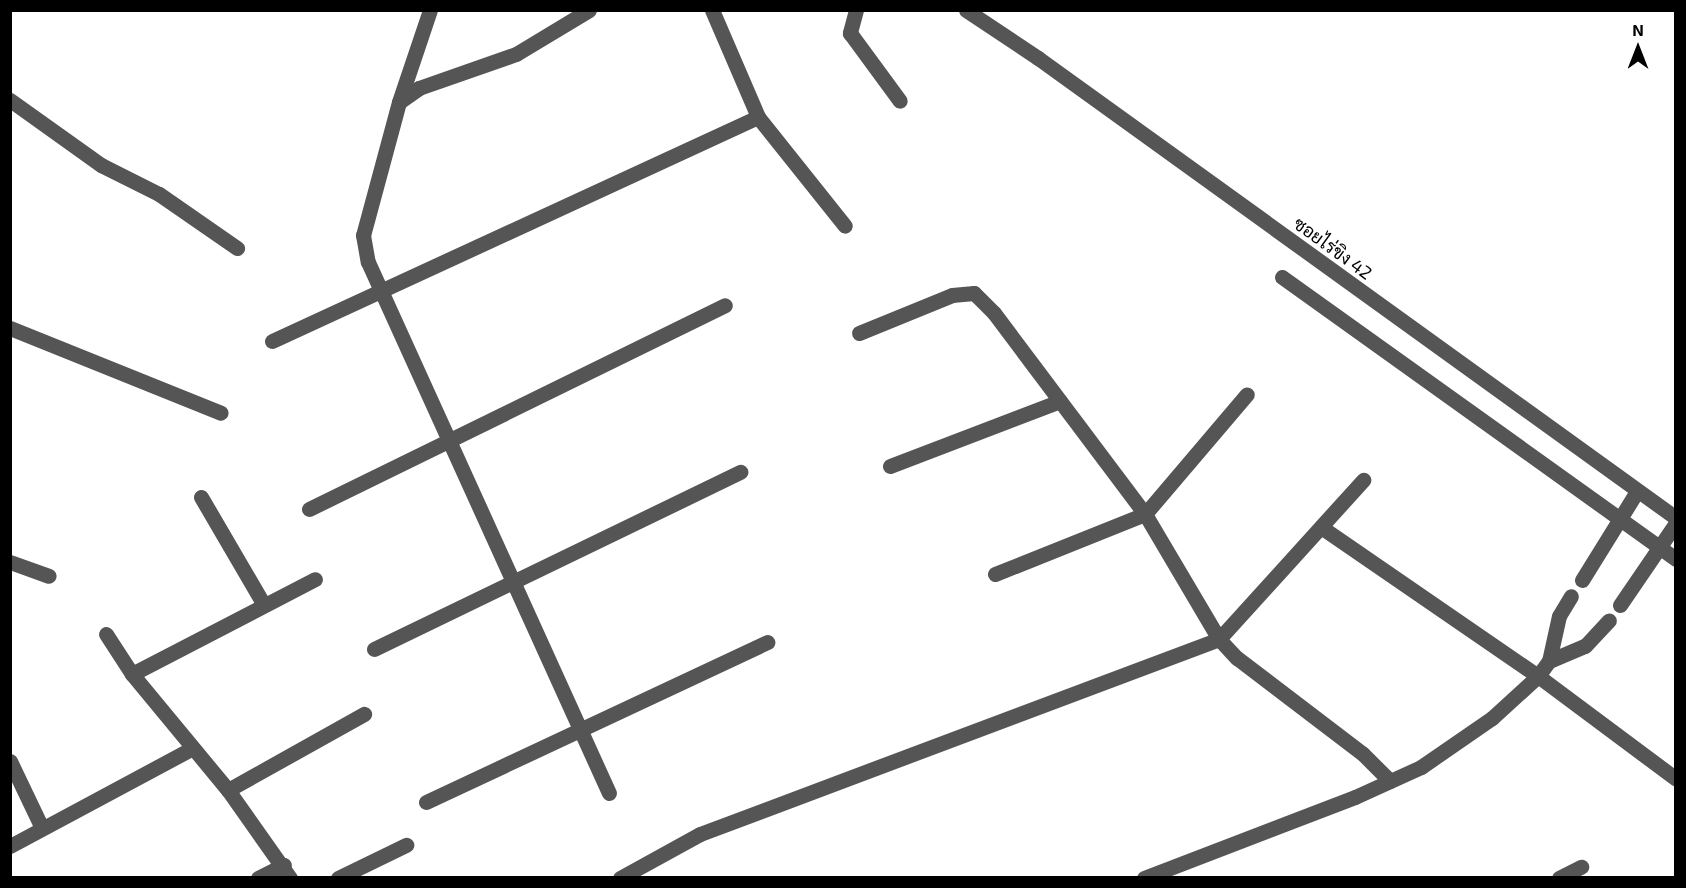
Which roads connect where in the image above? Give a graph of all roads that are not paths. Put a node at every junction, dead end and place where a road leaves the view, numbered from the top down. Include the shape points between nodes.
1 (430, 10) edge
2 (589, 10) edge
3 (712, 10) edge
4 (856, 10) edge
5 (966, 10) edge
6 (10, 100) edge
7 (900, 101) dead end
8 (399, 102) junction
9 (758, 117) junction
10 (845, 226) dead end
11 (237, 248) dead end
12 (1282, 277) dead end
13 (381, 290) junction
14 (725, 305) dead end
15 (10, 328) edge
16 (859, 333) dead end
17 (272, 340) dead end
18 (1247, 394) dead end
19 (1060, 401) junction
20 (221, 413) dead end
21 (448, 439) junction
22 (890, 466) dead end
23 (740, 472) dead end
24 (1364, 480) dead end
25 (1636, 492) junction
26 (201, 497) dead end
27 (309, 508) dead end
28 (1145, 514) junction
29 (1676, 518) edge
30 (1618, 521) junction
31 (1676, 523) edge
32 (1321, 527) junction
33 (1659, 548) junction
34 (1676, 559) edge
35 (10, 562) edge
36 (995, 574) dead end
37 (49, 576) dead end
38 (315, 579) dead end
39 (1582, 580) dead end
40 (513, 585) junction
41 (1571, 596) dead end
42 (264, 605) junction
43 (1620, 605) dead end
44 (1609, 620) dead end
45 (106, 634) dead end
46 (1219, 639) junction
47 (767, 642) dead end
48 (374, 649) dead end
49 (1549, 661) junction
50 (132, 674) junction
51 (1538, 676) junction
52 (364, 714) dead end
53 (581, 730) junction
54 (191, 749) junction
55 (10, 761) edge
56 (1676, 779) edge
57 (1390, 781) junction
58 (228, 790) junction
59 (609, 793) dead end
60 (426, 802) dead end
61 (42, 828) junction
62 (406, 845) dead end
63 (10, 846) edge
64 (1581, 867) dead end
65 (287, 871) edge
66 (1180, 871) edge
67 (258, 878) edge
68 (338, 878) edge
69 (620, 878) edge
70 (1144, 878) edge
71 (1560, 878) edge

1 - 8 street
2 - 8 street via 516,54 419,88
3 - 9 street
4 - 7 street via 850,33
5 - 25 street, ซอยไร่ขิง 42 via 1048,65
6 - 11 street via 101,165 159,194
8 - 13 street via 363,235
9 - 10 street
9 - 13 street
12 - 30 street
13 - 17 street
13 - 21 street
14 - 21 street
15 - 20 street
16 - 19 street via 952,295 974,293
18 - 28 street
19 - 22 street
19 - 28 street
21 - 27 street
21 - 40 street
23 - 40 street
24 - 32 street
25 - 29 street, ซอยไร่ขิง 42
25 - 30 street
26 - 42 street
28 - 36 street
28 - 46 street
30 - 33 street
30 - 39 street
31 - 33 street
32 - 46 street
32 - 51 street
33 - 34 street
33 - 43 street
35 - 37 street
38 - 42 street
40 - 48 street
40 - 53 street
41 - 49 street via 1559,616
42 - 50 street
44 - 49 street via 1585,646
45 - 50 street
46 - 57 street via 1237,658 1364,754
46 - 69 street via 700,834
47 - 53 street
49 - 51 street
50 - 54 street
51 - 56 street
51 - 57 street via 1492,718 1421,767
52 - 58 street
53 - 59 street
53 - 60 street
54 - 58 street
54 - 61 street
55 - 61 street
57 - 66 street
58 - 65 street
61 - 63 street
62 - 68 street
64 - 71 street
65 - 67 street
66 - 70 street

